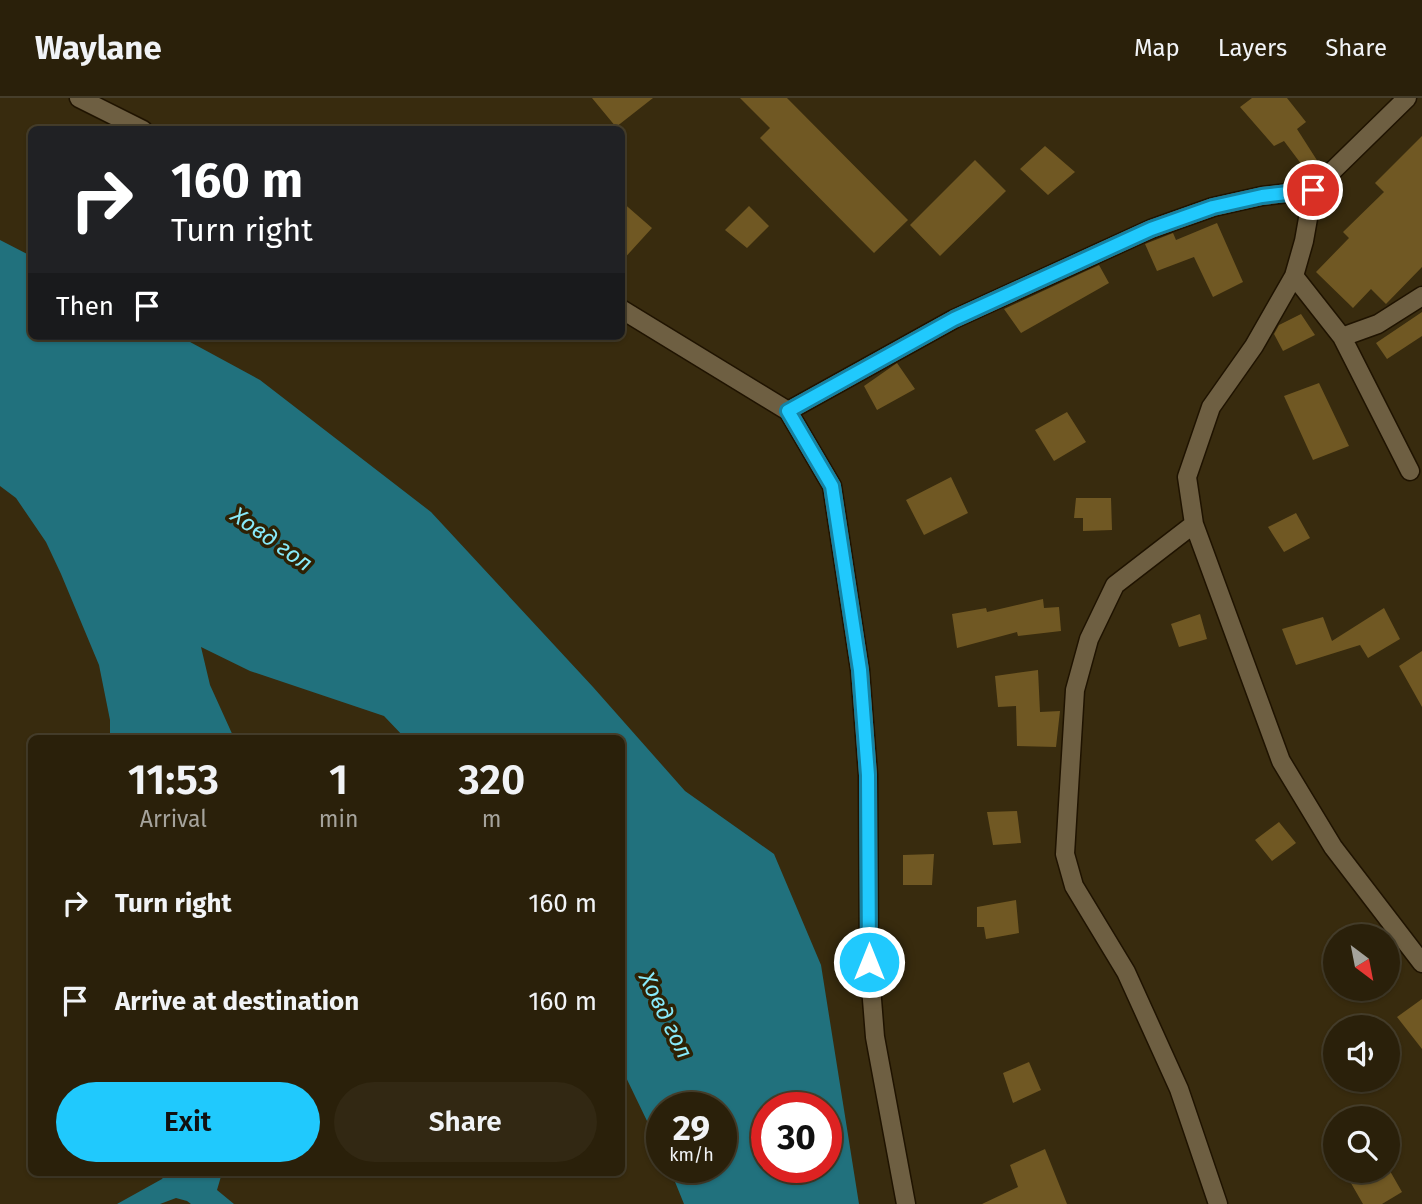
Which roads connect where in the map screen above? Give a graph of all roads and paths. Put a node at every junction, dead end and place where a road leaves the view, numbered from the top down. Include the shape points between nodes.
1 (79, 98) edge
2 (1407, 98) edge
3 (135, 126) edge
4 (1313, 190) junction
5 (1294, 276) junction
6 (1422, 296) edge
7 (625, 311) edge
8 (1342, 337) junction
9 (788, 411) junction
10 (1410, 471) dead end
11 (1195, 524) junction
12 (1422, 963) edge
13 (906, 1204) edge
14 (1218, 1204) edge

1 - 3 street
2 - 4 street
4 - 5 street
4 - 9 street via 1213,207 1151,229 954,319
5 - 8 street
5 - 11 street via 1254,346 1211,407 1187,477
6 - 8 street via 1378,324
7 - 9 street
8 - 10 street
9 - 13 street via 832,486 858,657 868,775 869,962 875,1037
11 - 12 street via 1281,761 1333,847
11 - 14 street via 1115,586 1089,639 1075,690 1065,854 1074,886 1126,972 1179,1089

